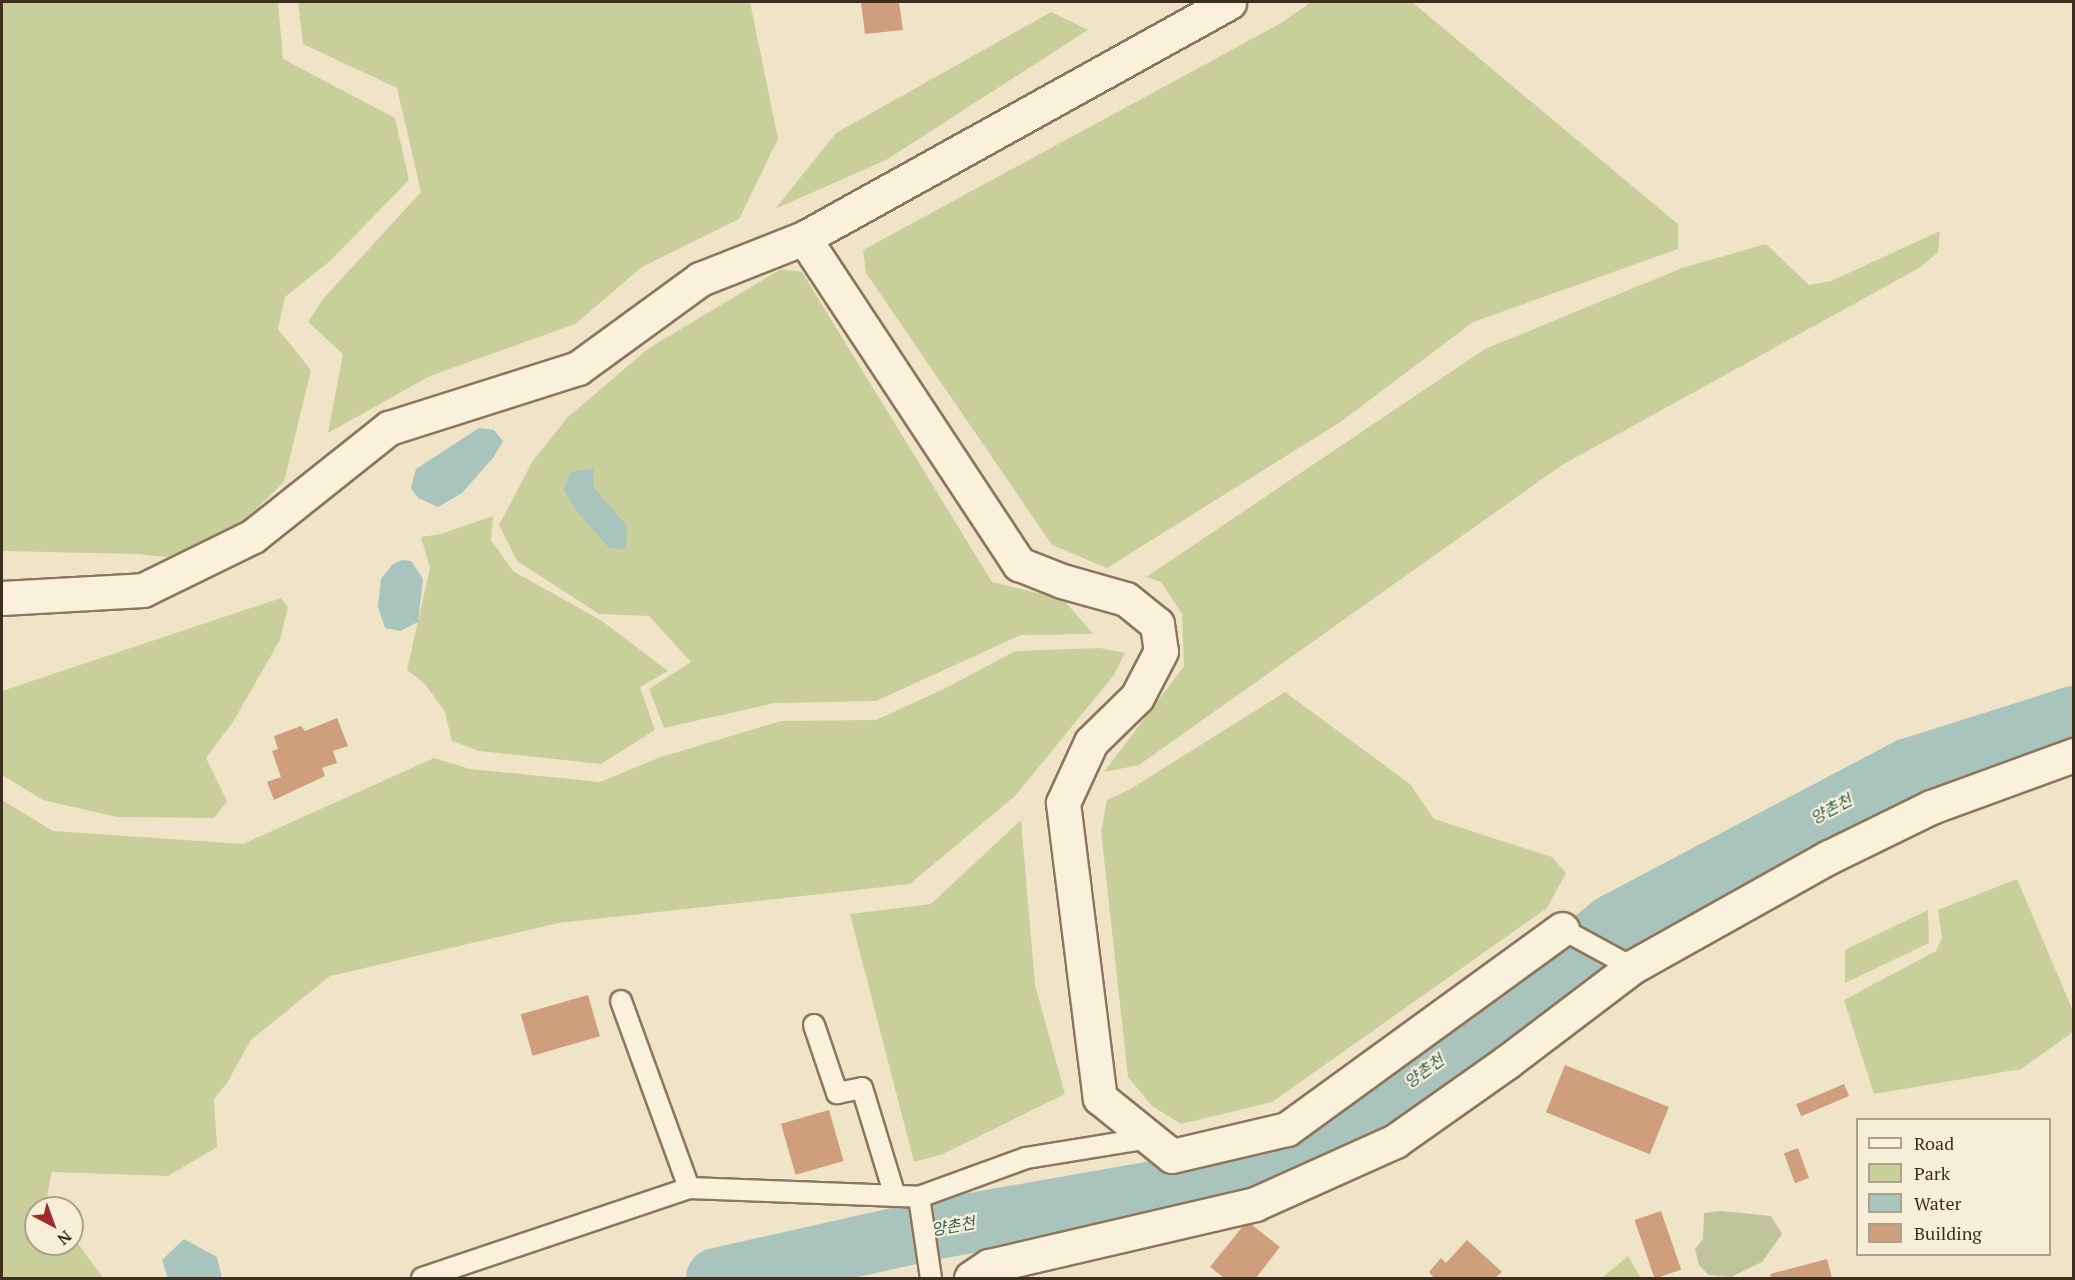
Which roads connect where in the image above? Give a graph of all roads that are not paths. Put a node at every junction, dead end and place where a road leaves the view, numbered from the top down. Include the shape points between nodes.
1 (1229, 2) edge
2 (804, 238) junction
3 (2, 598) edge
4 (2073, 755) edge
5 (1562, 929) joint
6 (1632, 967) junction
7 (621, 1001) dead end
8 (814, 1025) dead end
9 (1149, 1138) junction
10 (689, 1188) junction
11 (895, 1196) junction
12 (919, 1199) junction
13 (422, 1278) edge
14 (931, 1278) edge
15 (971, 1278) edge

1 - 2 street
2 - 3 street via 700,279 578,368 389,428 253,536 143,590
2 - 9 street via 1019,564 1062,582 1126,599 1157,624 1161,651 1137,698 1091,742 1063,803 1100,1098
4 - 6 street via 1930,807 1829,857
5 - 6 lane
5 - 9 street via 1287,1129 1172,1156
6 - 15 street via 1395,1141 1255,1204 989,1266
7 - 10 lane
8 - 11 lane via 837,1093 862,1088
9 - 12 lane via 1026,1158
10 - 11 lane
10 - 13 lane
11 - 12 lane
12 - 14 lane

